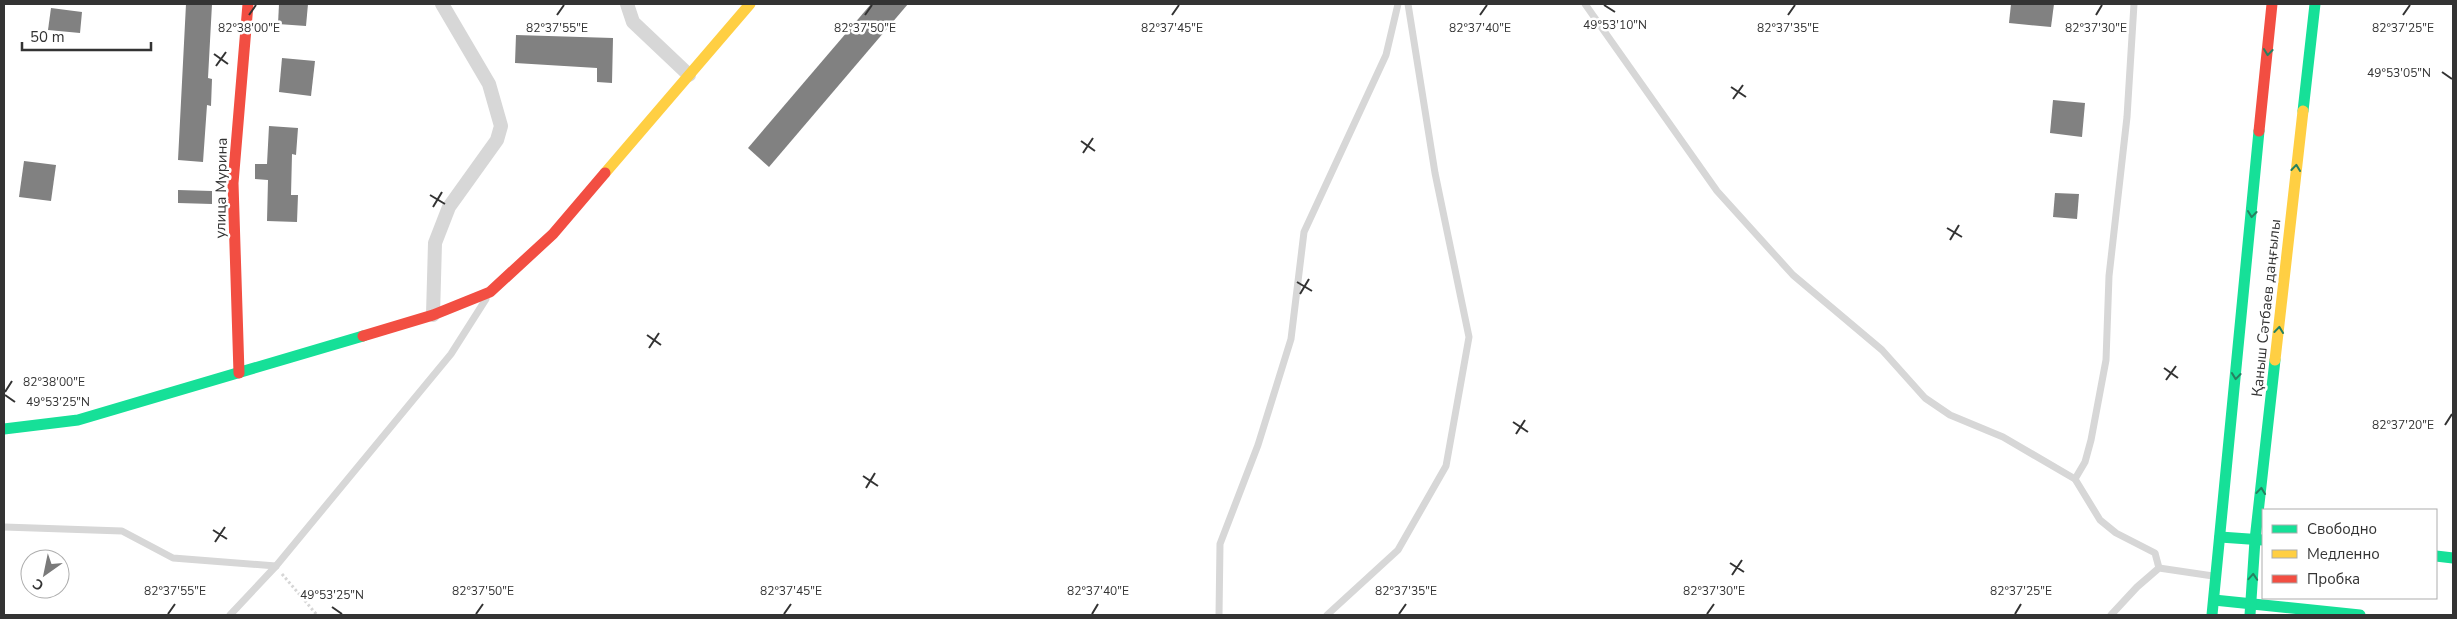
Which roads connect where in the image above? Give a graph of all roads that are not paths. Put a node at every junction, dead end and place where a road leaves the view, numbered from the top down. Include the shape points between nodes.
1 (248, 4) edge
2 (442, 4) edge
3 (627, 4) edge
4 (750, 4) edge
5 (1398, 4) edge
6 (1408, 4) edge
7 (1585, 4) edge
8 (2134, 4) edge
9 (2272, 4) edge
10 (2315, 4) edge
11 (689, 75) junction
12 (490, 292) junction
13 (433, 315) junction
14 (239, 373) junction
15 (4, 429) edge
16 (2075, 479) junction
17 (2262, 509) edge
18 (2262, 511) edge
19 (4, 527) edge
20 (2220, 537) junction
21 (2259, 540) edge
22 (2437, 556) edge
23 (2453, 558) edge
24 (276, 566) junction
25 (2159, 568) junction
26 (2216, 576) junction
27 (2214, 600) junction
28 (2250, 609) edge
29 (230, 615) edge
30 (1219, 615) edge
31 (1327, 615) edge
32 (2112, 615) edge
33 (2212, 615) edge
34 (2360, 615) edge

1 - 14 street, улица Мурина via 233,183
2 - 13 street via 489,84 501,126 497,140 449,207 435,243
3 - 11 street via 633,22
4 - 11 street
5 - 30 lane via 1386,55 1304,232 1290,339 1258,445 1220,544
6 - 31 lane via 1435,174 1469,337 1446,466 1398,550
7 - 16 lane via 1717,191 1793,276 1882,350 1925,398 1950,415 2003,437
8 - 16 lane via 2127,117 2109,276 2106,360 2091,440 2085,462
9 -> 20 street, Қаныш Сәтбаев даңғылы
17 -> 10 street, Қаныш Сәтбаев даңғылы
11 - 12 street via 553,234
12 - 13 street
12 - 24 lane via 451,354
13 - 14 street
14 - 15 street via 78,420
16 - 25 lane via 2100,520 2116,533 2155,553
21 -> 18 street, Қаныш Сәтбаев даңғылы
19 - 24 lane via 122,530 173,558
20 - 21 street
20 - 26 street, Қаныш Сәтбаев даңғылы
28 -> 21 street, Қаныш Сәтбаев даңғылы
22 - 23 street
24 - 29 lane
25 - 26 lane
25 - 32 lane
26 - 27 street, Қаныш Сәтбаев даңғылы
27 - 28 street
27 - 33 street, Қаныш Сәтбаев даңғылы
28 - 34 street

